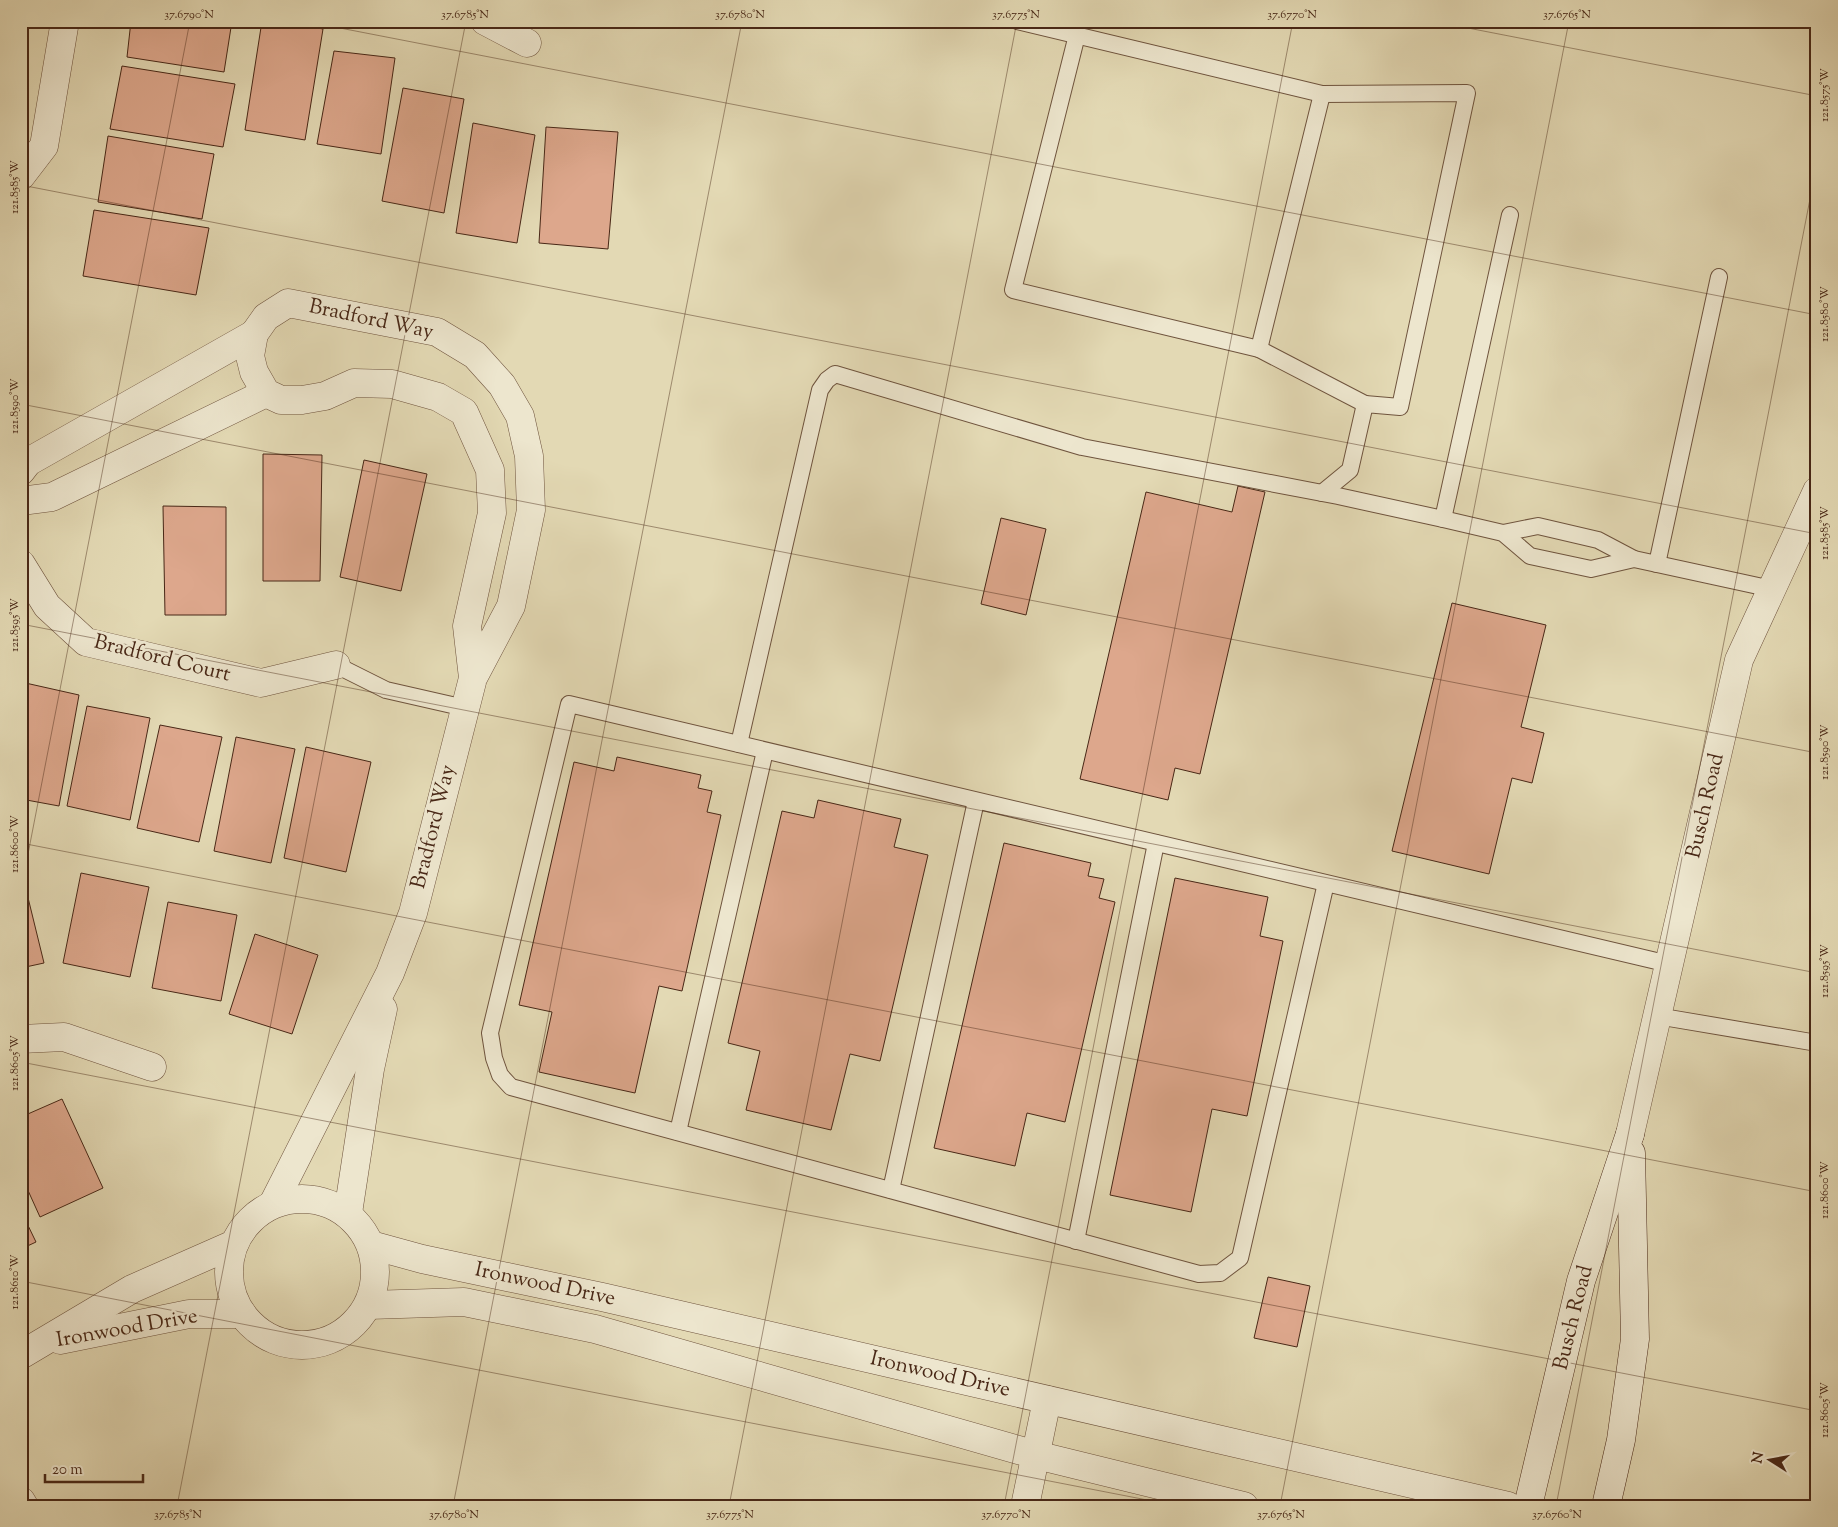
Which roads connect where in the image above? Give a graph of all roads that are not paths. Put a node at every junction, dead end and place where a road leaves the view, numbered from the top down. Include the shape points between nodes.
1 (65, 21) edge
2 (485, 21) edge
3 (1017, 21) edge
4 (1077, 35) junction
5 (527, 43) dead end
6 (1322, 94) junction
7 (21, 176) edge
8 (1510, 215) dead end
9 (1718, 277) dead end
10 (254, 334) junction
11 (1260, 349) junction
12 (266, 393) junction
13 (1365, 404) junction
14 (21, 471) edge
15 (1817, 491) edge
16 (1322, 493) junction
17 (21, 501) edge
18 (1443, 519) junction
19 (1503, 533) junction
20 (1634, 559) junction
21 (21, 564) edge
22 (1657, 564) junction
23 (1772, 589) junction
24 (336, 665) joint
25 (473, 678) junction
26 (465, 708) junction
27 (740, 744) junction
28 (765, 751) junction
29 (976, 801) junction
30 (1156, 843) junction
31 (1326, 883) junction
32 (1669, 964) junction
33 (390, 973) junction
34 (1657, 1016) junction
35 (21, 1039) edge
36 (1817, 1043) edge
37 (152, 1067) dead end
38 (678, 1132) junction
39 (1630, 1134) junction
40 (892, 1190) junction
41 (274, 1204) junction
42 (348, 1213) junction
43 (1076, 1241) junction
44 (234, 1244) junction
45 (371, 1245) junction
46 (368, 1305) junction
47 (242, 1314) junction
48 (31, 1350) edge
49 (1047, 1400) junction
50 (1036, 1455) junction
51 (21, 1501) edge
52 (1230, 1504) edge
53 (24, 1506) edge
54 (1025, 1506) edge
55 (1508, 1506) edge
56 (1528, 1506) edge
57 (1606, 1506) edge

1 - 7 street via 44,146
2 - 5 street
3 - 4 lane
4 - 6 lane
4 - 11 lane via 1013,290
6 - 11 lane
6 - 13 lane via 1467,93 1400,407
8 - 18 lane
9 - 22 lane
10 - 12 street, Bradford Way via 250,356 254,372
10 - 14 street, Bradford Way via 28,462
10 - 25 street, Bradford Way via 266,316 288,303 438,332 475,355 502,385 520,416 529,456 531,510 511,606
11 - 13 lane
12 - 17 street via 52,497
12 - 25 street, Bradford Way via 281,400 302,400 325,396 354,383 392,384 438,398 464,412 490,470 492,504 467,626
13 - 16 lane via 1350,470
15 - 23 street, Busch Road
16 - 18 lane
16 - 27 lane via 1082,447 835,374 820,390
18 - 19 lane
19 - 20 lane via 1538,526 1598,540
19 - 20 lane via 1530,556 1591,569
20 - 22 lane
21 - 24 street, Bradford Court via 47,606 86,642 260,683
22 - 23 lane
23 - 32 street, Busch Road via 1739,660
24 - 26 lane via 386,690
25 - 26 street, Bradford Way
26 - 33 street, Bradford Way via 413,913
27 - 28 lane
27 - 38 lane via 569,704 490,1033 500,1076 511,1087
28 - 29 lane
28 - 38 lane
29 - 30 lane
29 - 40 lane
30 - 31 lane
30 - 43 lane
31 - 32 lane
31 - 43 lane via 1240,1258 1220,1274 1199,1274
32 - 34 street, Busch Road
33 - 41 street, Bradford Way
33 - 42 street, Bradford Way via 370,1069
34 - 36 lane
34 - 39 street, Busch Road
35 - 37 street via 64,1037
38 - 40 lane
39 - 56 street, Busch Road via 1581,1281
39 - 57 street, Busch Road via 1634,1339 1622,1440
40 - 43 lane
41 - 42 street via 292,1198 310,1198 330,1203
41 - 44 street via 257,1214
42 - 45 street via 362,1228
44 - 47 street via 230,1282
44 - 48 street, Ironwood Drive via 132,1289
45 - 46 street via 376,1265 375,1285
45 - 49 street, Ironwood Drive
46 - 47 street via 357,1321 341,1334 323,1343 303,1346 267,1337
46 - 50 street, Ironwood Drive via 464,1302 595,1329
47 - 48 street, Ironwood Drive via 189,1314
49 - 50 street
49 - 55 street, Ironwood Drive
50 - 52 street, Ironwood Drive
50 - 54 street
51 - 53 street

